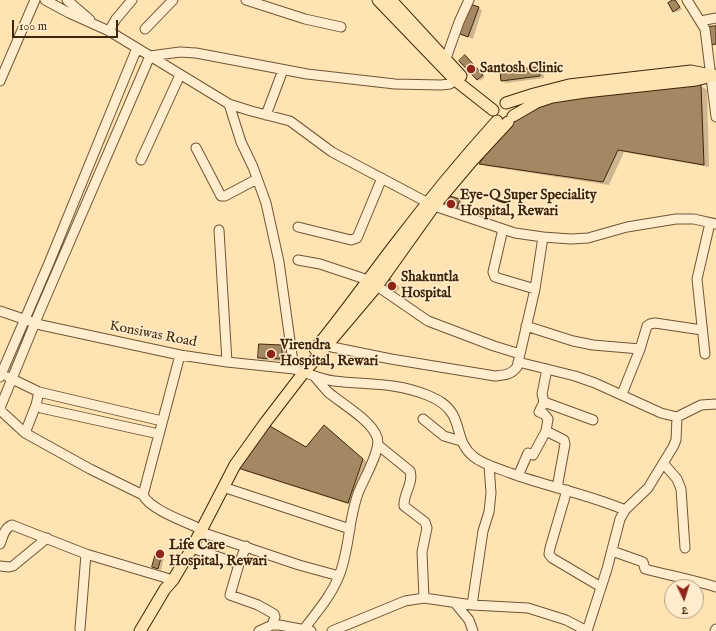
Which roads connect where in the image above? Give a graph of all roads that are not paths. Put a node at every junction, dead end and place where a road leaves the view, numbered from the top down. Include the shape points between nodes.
1 (35, 0) edge
2 (45, 0) edge
3 (67, 0) edge
4 (131, 0) edge
5 (173, 0) edge
6 (246, 0) edge
7 (378, 0) edge
8 (391, 0) edge
9 (469, 0) edge
10 (687, 0) edge
11 (716, 18) edge
12 (701, 21) junction
13 (97, 26) junction
14 (341, 27) dead end
15 (145, 29) dead end
16 (109, 31) junction
17 (137, 48) junction
18 (150, 56) junction
19 (444, 64) junction
20 (283, 70) junction
21 (180, 75) junction
22 (714, 75) edge
23 (457, 78) junction
24 (0, 81) edge
25 (229, 104) junction
26 (498, 106) junction
27 (111, 113) junction
28 (266, 115) junction
29 (716, 117) edge
30 (122, 119) junction
31 (511, 119) junction
32 (497, 121) junction
33 (196, 148) dead end
34 (141, 160) dead end
35 (382, 178) junction
36 (257, 179) junction
37 (431, 204) junction
38 (713, 223) edge
39 (298, 227) dead end
40 (503, 229) junction
41 (220, 230) dead end
42 (543, 237) junction
43 (298, 260) dead end
44 (372, 283) junction
45 (535, 289) junction
46 (0, 311) edge
47 (24, 319) junction
48 (35, 323) junction
49 (526, 326) junction
50 (702, 330) junction
51 (327, 346) junction
52 (640, 349) junction
53 (705, 354) dead end
54 (180, 355) junction
55 (519, 358) junction
56 (227, 362) junction
57 (547, 370) junction
58 (302, 372) junction
59 (1, 375) edge
60 (12, 380) junction
61 (39, 392) junction
62 (622, 394) junction
63 (544, 402) junction
64 (716, 404) edge
65 (36, 405) junction
66 (0, 409) edge
67 (677, 417) junction
68 (423, 419) dead end
69 (593, 420) dead end
70 (162, 421) junction
71 (546, 431) junction
72 (25, 434) junction
73 (159, 434) junction
74 (461, 441) junction
75 (378, 445) junction
76 (664, 464) junction
77 (489, 465) junction
78 (518, 476) junction
79 (224, 487) junction
80 (557, 488) junction
81 (567, 490) junction
82 (143, 495) junction
83 (625, 510) junction
84 (199, 529) junction
85 (350, 529) junction
86 (47, 538) junction
87 (0, 544) edge
88 (246, 546) junction
89 (192, 548) junction
90 (685, 548) dead end
91 (612, 551) junction
92 (86, 554) junction
93 (239, 564) junction
94 (0, 566) edge
95 (339, 576) junction
96 (169, 583) junction
97 (601, 587) junction
98 (716, 587) edge
99 (424, 598) junction
100 (455, 603) junction
101 (472, 605) junction
102 (272, 625) junction
103 (80, 629) dead end
104 (307, 630) edge
105 (140, 631) edge
106 (259, 631) edge
107 (332, 631) edge
108 (473, 631) edge
109 (587, 631) edge

1 - 24 street
2 - 13 street
3 - 13 street
4 - 16 street
5 - 15 street
6 - 14 street via 304,19
7 - 19 main road
8 - 19 main road
9 - 19 street
10 - 12 street
11 - 12 street
12 - 22 street via 705,29
13 - 16 street
16 - 17 street
17 - 18 street
17 - 27 street
18 - 20 street via 180,52 196,53
18 - 21 street
18 - 30 street
19 - 23 main road
20 - 23 street via 395,84 441,85 450,84
20 - 28 street
21 - 25 street
21 - 34 street
22 - 26 main road via 691,71 569,85
22 - 29 street
22 - 31 main road via 696,80 552,97 537,102
23 - 26 main road
25 - 28 street
25 - 36 street via 241,142
26 - 31 main road via 512,108
26 - 32 main road via 493,114
27 - 30 street
27 - 47 street
28 - 35 street via 290,121 324,147
30 - 48 street
31 - 32 main road via 504,123
31 - 37 main road
32 - 37 main road via 464,157
33 - 36 street via 221,196
35 - 37 street
35 - 39 street via 357,238 351,240
36 - 58 street via 266,202
37 - 40 street
37 - 44 main road
38 - 42 street via 676,219 627,227 588,238
38 - 50 street via 697,279
40 - 42 street
40 - 45 street via 494,274 498,278
41 - 56 street
42 - 45 street
43 - 44 street via 320,264
44 - 51 main road
44 - 55 street via 428,321
44 - 58 main road via 343,314
45 - 49 street
46 - 47 street, Konsiwas Road
47 - 48 street, Konsiwas Road
47 - 59 street
48 - 54 street, Konsiwas Road
48 - 60 street
49 - 52 street via 573,341
49 - 55 street
50 - 52 street via 650,324 646,327
50 - 53 street
51 - 55 street via 495,376 512,372
51 - 58 main road
52 - 62 street
54 - 56 street, Konsiwas Road
54 - 70 street
55 - 57 street
56 - 58 street, Konsiwas Road
57 - 62 street via 588,380
57 - 63 street via 542,394
58 - 74 street, Konsiwas Road via 337,381 401,386 427,395 444,404 450,411
58 - 75 street via 369,426 376,435
58 - 79 main road via 251,442
58 - 84 main road via 243,442 224,471
59 - 60 street
60 - 61 street
60 - 66 street
61 - 65 street
61 - 70 street
62 - 67 street via 661,413
63 - 69 street
63 - 71 street via 539,412 548,419
64 - 67 street via 701,405
65 - 72 street
65 - 73 street
66 - 72 street
67 - 76 street via 675,444
68 - 74 street via 444,436
70 - 73 street
71 - 78 street via 533,455 528,453
71 - 80 street via 564,440 565,444
72 - 82 street
73 - 82 street
74 - 77 street via 473,456
75 - 85 street via 356,498
75 - 99 street via 410,471 412,477 404,506 427,525 422,552
76 - 83 street via 648,488
76 - 90 street via 677,479 681,489
77 - 78 street
77 - 101 street via 489,512
78 - 80 street
79 - 84 main road
79 - 85 street
80 - 81 street
81 - 83 street
81 - 97 street via 550,554 552,558
82 - 84 street via 149,503
83 - 91 street via 620,519
84 - 88 street
84 - 89 main road
84 - 96 main road
85 - 95 street
86 - 87 street via 9,526
86 - 92 street
86 - 94 street via 13,566
88 - 93 street
88 - 95 street
89 - 93 street
89 - 96 main road
91 - 97 street
91 - 98 street via 643,562 645,569
92 - 96 street
92 - 103 street
93 - 102 street via 230,595 274,614
95 - 104 street
96 - 105 main road
97 - 109 street
99 - 100 street
99 - 107 street via 405,601
100 - 101 street
100 - 108 street via 469,620
101 - 109 street via 528,608 566,620
102 - 104 street
102 - 106 street

